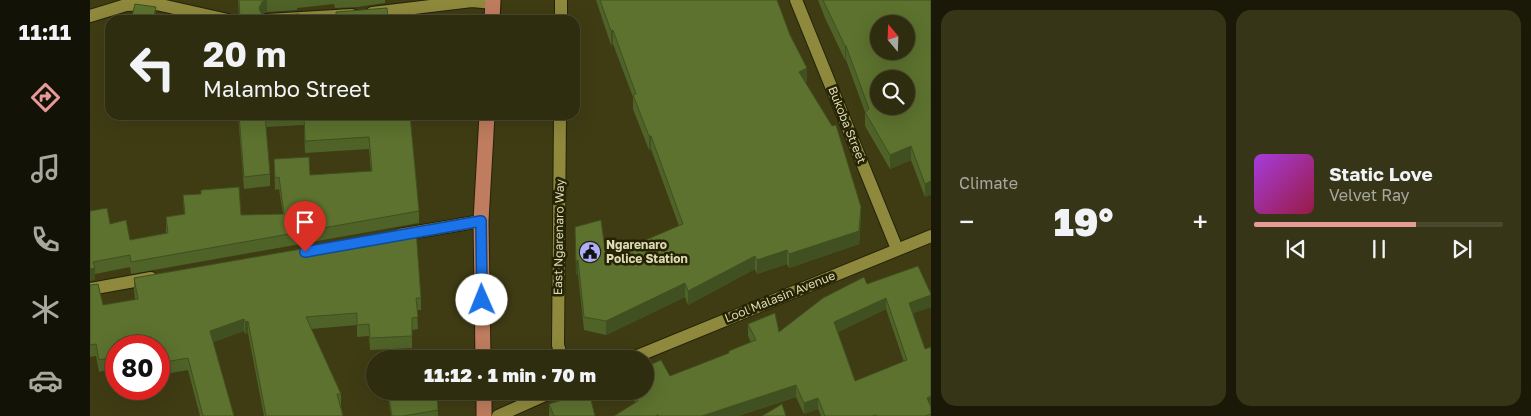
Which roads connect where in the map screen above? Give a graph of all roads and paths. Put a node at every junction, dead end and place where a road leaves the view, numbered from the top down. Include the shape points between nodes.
1 (561, 0) edge
2 (796, 0) edge
3 (493, 1) edge
4 (206, 15) edge
5 (358, 15) edge
6 (492, 15) edge
7 (561, 15) edge
8 (90, 16) edge
9 (487, 120) edge
10 (560, 120) edge
11 (481, 221) junction
12 (931, 236) edge
13 (383, 238) edge
14 (897, 249) junction
15 (168, 275) edge
16 (90, 289) edge
17 (483, 350) edge
18 (559, 350) edge
19 (652, 350) edge
20 (484, 400) edge
21 (534, 400) edge
22 (484, 416) edge
23 (498, 416) edge

1 - 7 street
2 - 14 street, Bukoba Street
3 - 5 street
3 - 6 highway
4 - 8 street via 156,4 126,5
9 - 11 highway
10 - 18 street, East Ngarenaro Way
11 - 13 street
11 - 17 highway
12 - 14 street, Lool Malasin Avenue
14 - 19 street, Lool Malasin Avenue
15 - 16 street
20 - 22 highway
21 - 23 street

